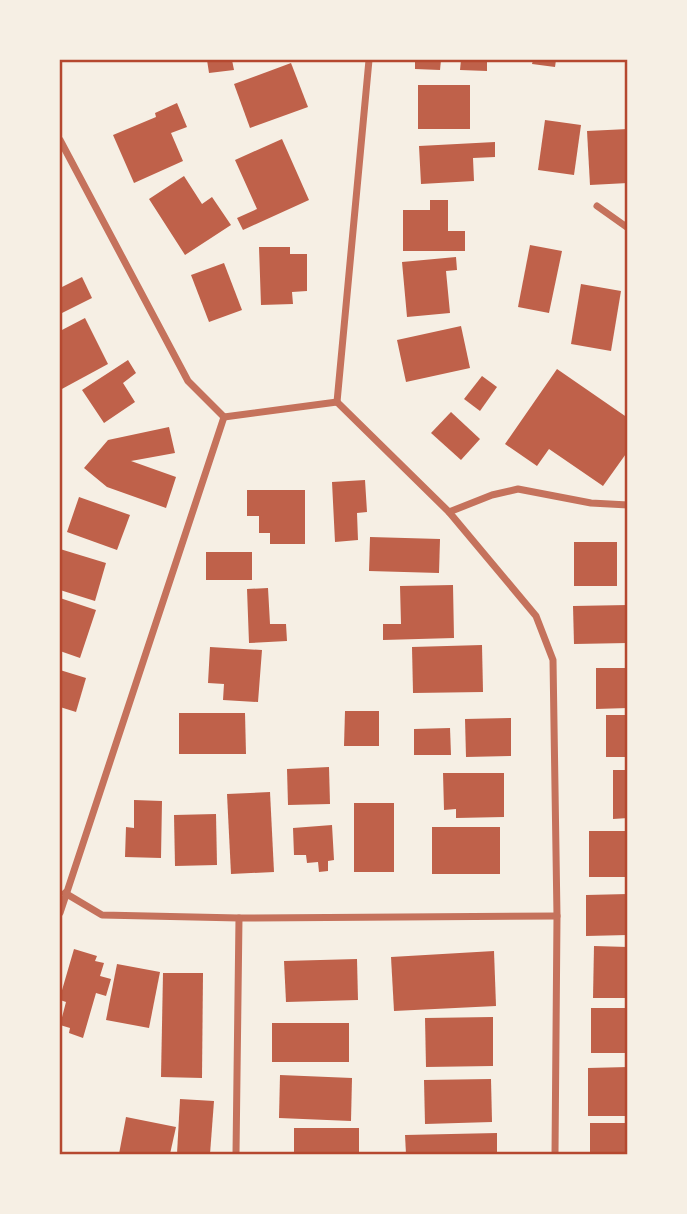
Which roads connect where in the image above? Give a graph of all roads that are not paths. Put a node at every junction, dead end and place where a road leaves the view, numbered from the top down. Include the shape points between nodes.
1 (369, 60) edge
2 (60, 140) edge
3 (597, 206) dead end
4 (628, 228) edge
5 (337, 402) junction
6 (224, 417) junction
7 (628, 506) edge
8 (449, 512) junction
9 (65, 893) junction
10 (60, 913) edge
11 (557, 916) junction
12 (239, 918) junction
13 (236, 1154) edge
14 (555, 1154) edge

1 - 5 street
2 - 6 street via 188,381
3 - 4 street
5 - 6 street
5 - 8 street
6 - 9 street
7 - 8 street via 518,489
8 - 11 street via 536,616 553,660
9 - 10 street
9 - 12 street via 102,915
11 - 12 street
11 - 14 street
12 - 13 street

